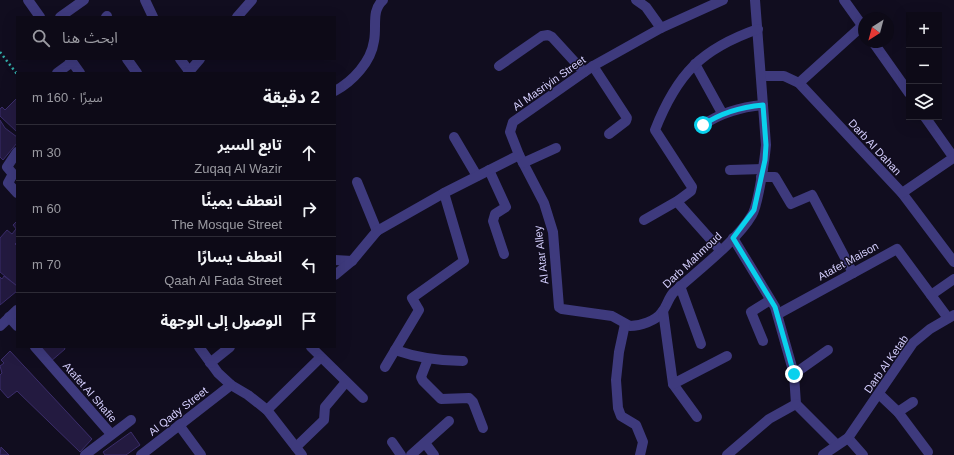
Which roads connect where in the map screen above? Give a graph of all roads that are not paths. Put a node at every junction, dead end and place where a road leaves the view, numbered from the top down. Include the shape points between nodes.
1 (28, 0) edge
2 (84, 0) edge
3 (145, 0) edge
4 (252, 0) edge
5 (383, 0) edge
6 (636, 0) edge
7 (723, 0) edge
8 (756, 0) edge
9 (844, 0) edge
10 (39, 16) edge
11 (61, 16) edge
12 (153, 16) edge
13 (238, 16) edge
14 (858, 20) edge
15 (661, 28) junction
16 (758, 29) junction
17 (858, 31) edge
18 (878, 48) edge
19 (71, 60) edge
20 (128, 60) edge
21 (181, 60) edge
22 (199, 60) edge
23 (695, 64) junction
24 (499, 66) dead end
25 (593, 66) junction
26 (58, 72) edge
27 (79, 72) edge
28 (136, 72) edge
29 (188, 72) edge
30 (584, 72) junction
31 (761, 76) junction
32 (798, 83) junction
33 (906, 89) edge
34 (336, 90) edge
35 (763, 105) junction
36 (722, 113) junction
37 (927, 120) edge
38 (703, 125) dead end
39 (609, 134) dead end
40 (454, 138) dead end
41 (556, 148) dead end
42 (16, 154) edge
43 (954, 158) edge
44 (521, 159) junction
45 (489, 170) junction
46 (730, 170) dead end
47 (762, 173) junction
48 (477, 176) junction
49 (357, 182) dead end
50 (16, 193) edge
51 (444, 193) junction
52 (902, 193) junction
53 (679, 200) junction
54 (644, 220) dead end
55 (377, 231) junction
56 (733, 238) junction
57 (720, 250) junction
58 (504, 254) dead end
59 (336, 260) edge
60 (352, 261) junction
61 (954, 262) edge
62 (853, 273) junction
63 (336, 274) edge
64 (954, 279) edge
65 (680, 286) junction
66 (931, 295) junction
67 (770, 300) junction
68 (16, 311) edge
69 (663, 312) junction
70 (778, 314) junction
71 (9, 317) junction
72 (951, 317) edge
73 (625, 324) junction
74 (16, 325) edge
75 (0, 326) edge
76 (763, 341) dead end
77 (700, 344) dead end
78 (36, 348) edge
79 (200, 348) edge
80 (229, 348) edge
81 (312, 348) edge
82 (395, 350) junction
83 (828, 350) dead end
84 (727, 356) dead end
85 (320, 358) junction
86 (428, 359) junction
87 (464, 361) dead end
88 (210, 364) junction
89 (385, 367) dead end
90 (794, 374) junction
91 (346, 382) junction
92 (673, 384) junction
93 (231, 386) junction
94 (879, 394) junction
95 (363, 398) dead end
96 (913, 402) dead end
97 (796, 404) junction
98 (267, 410) junction
99 (898, 412) junction
100 (697, 418) dead end
101 (131, 420) dead end
102 (449, 421) dead end
103 (179, 425) junction
104 (483, 428) dead end
105 (111, 434) junction
106 (848, 438) junction
107 (392, 442) dead end
108 (425, 443) junction
109 (837, 445) junction
110 (299, 451) edge
111 (928, 452) dead end
112 (84, 455) edge
113 (141, 455) edge
114 (201, 455) edge
115 (401, 455) edge
116 (411, 455) edge
117 (434, 455) edge
118 (640, 455) edge
119 (727, 455) edge
120 (823, 455) edge
121 (863, 455) edge

1 - 10 street
2 - 11 street
3 - 12 street
4 - 13 street
5 - 34 street via 375,11 374,41 370,54 360,70
6 - 15 street via 646,6
7 - 15 street, Al Masriyin Street
8 - 16 street, Darb Mahmoud
9 - 14 street
15 - 25 street, Al Masriyin Street
16 - 23 street via 711,50
16 - 31 street, Darb Mahmoud
17 - 32 street
18 - 33 street
19 - 26 street
19 - 27 street
20 - 28 street
21 - 29 street
22 - 29 street
23 - 36 street
23 - 53 street via 676,87 663,109 655,130 692,187 691,191
24 - 30 street via 542,36 548,35
25 - 30 street, Al Masriyin Street
25 - 39 street via 627,118
30 - 44 street, Al Masriyin Street via 513,122 510,132
31 - 32 street, Darb Al Dahan via 784,76
31 - 35 street, Darb Mahmoud
32 - 52 street, Darb Al Dahan
35 - 36 street via 742,107
35 - 47 street, Darb Mahmoud via 766,145
36 - 38 street
37 - 43 street
40 - 48 street
41 - 44 street
42 - 50 street via 7,167 13,174 8,183
43 - 52 street
44 - 45 street
44 - 73 street, Al Atar Alley via 544,203 553,232 558,303 562,309 612,316
45 - 48 street
45 - 58 street via 506,207 495,214 493,221
46 - 47 street
47 - 56 street, Darb Mahmoud via 752,215
47 - 62 street via 775,177 791,204 812,196
48 - 51 street
49 - 55 street
51 - 55 street
51 - 82 street via 464,261 412,298 419,310
52 - 61 street, Darb Al Dahan
53 - 54 street
53 - 57 street via 679,204
55 - 60 street
56 - 57 street, Darb Mahmoud
56 - 67 street
57 - 65 street, Darb Mahmoud
59 - 60 street
60 - 63 street
62 - 66 street, Atafet Maison via 897,249
62 - 70 street, Atafet Maison
64 - 66 street
65 - 69 street, Darb Mahmoud via 667,300
65 - 77 street
66 - 72 street, Atafet Maison
67 - 70 street
67 - 76 street via 751,312
68 - 71 street
69 - 73 street via 654,320 634,326
69 - 92 street
70 - 90 street
71 - 74 street
71 - 75 street
72 - 94 street, Darb Al Ketab via 913,343
73 - 118 street via 616,380 618,408 621,416 636,425 643,442
78 - 105 street, Atafet Al Shafie
79 - 88 street
80 - 88 street
81 - 85 street
82 - 86 street
82 - 89 street
83 - 90 street
84 - 92 street
85 - 91 street
85 - 98 street
86 - 87 street
86 - 104 street via 421,373 423,381 441,398 469,398
88 - 93 street
90 - 97 street
91 - 95 street
91 - 110 street via 325,407 324,420
92 - 100 street
93 - 98 street
93 - 103 street, Al Qady Street
94 - 99 street
94 - 106 street, Darb Al Ketab
96 - 99 street
97 - 109 street
97 - 119 street via 769,418
98 - 110 street
99 - 111 street
101 - 105 street
102 - 108 street
103 - 113 street, Al Qady Street
103 - 114 street
105 - 112 street
106 - 109 street
106 - 121 street
107 - 115 street
108 - 116 street
108 - 117 street
109 - 120 street

